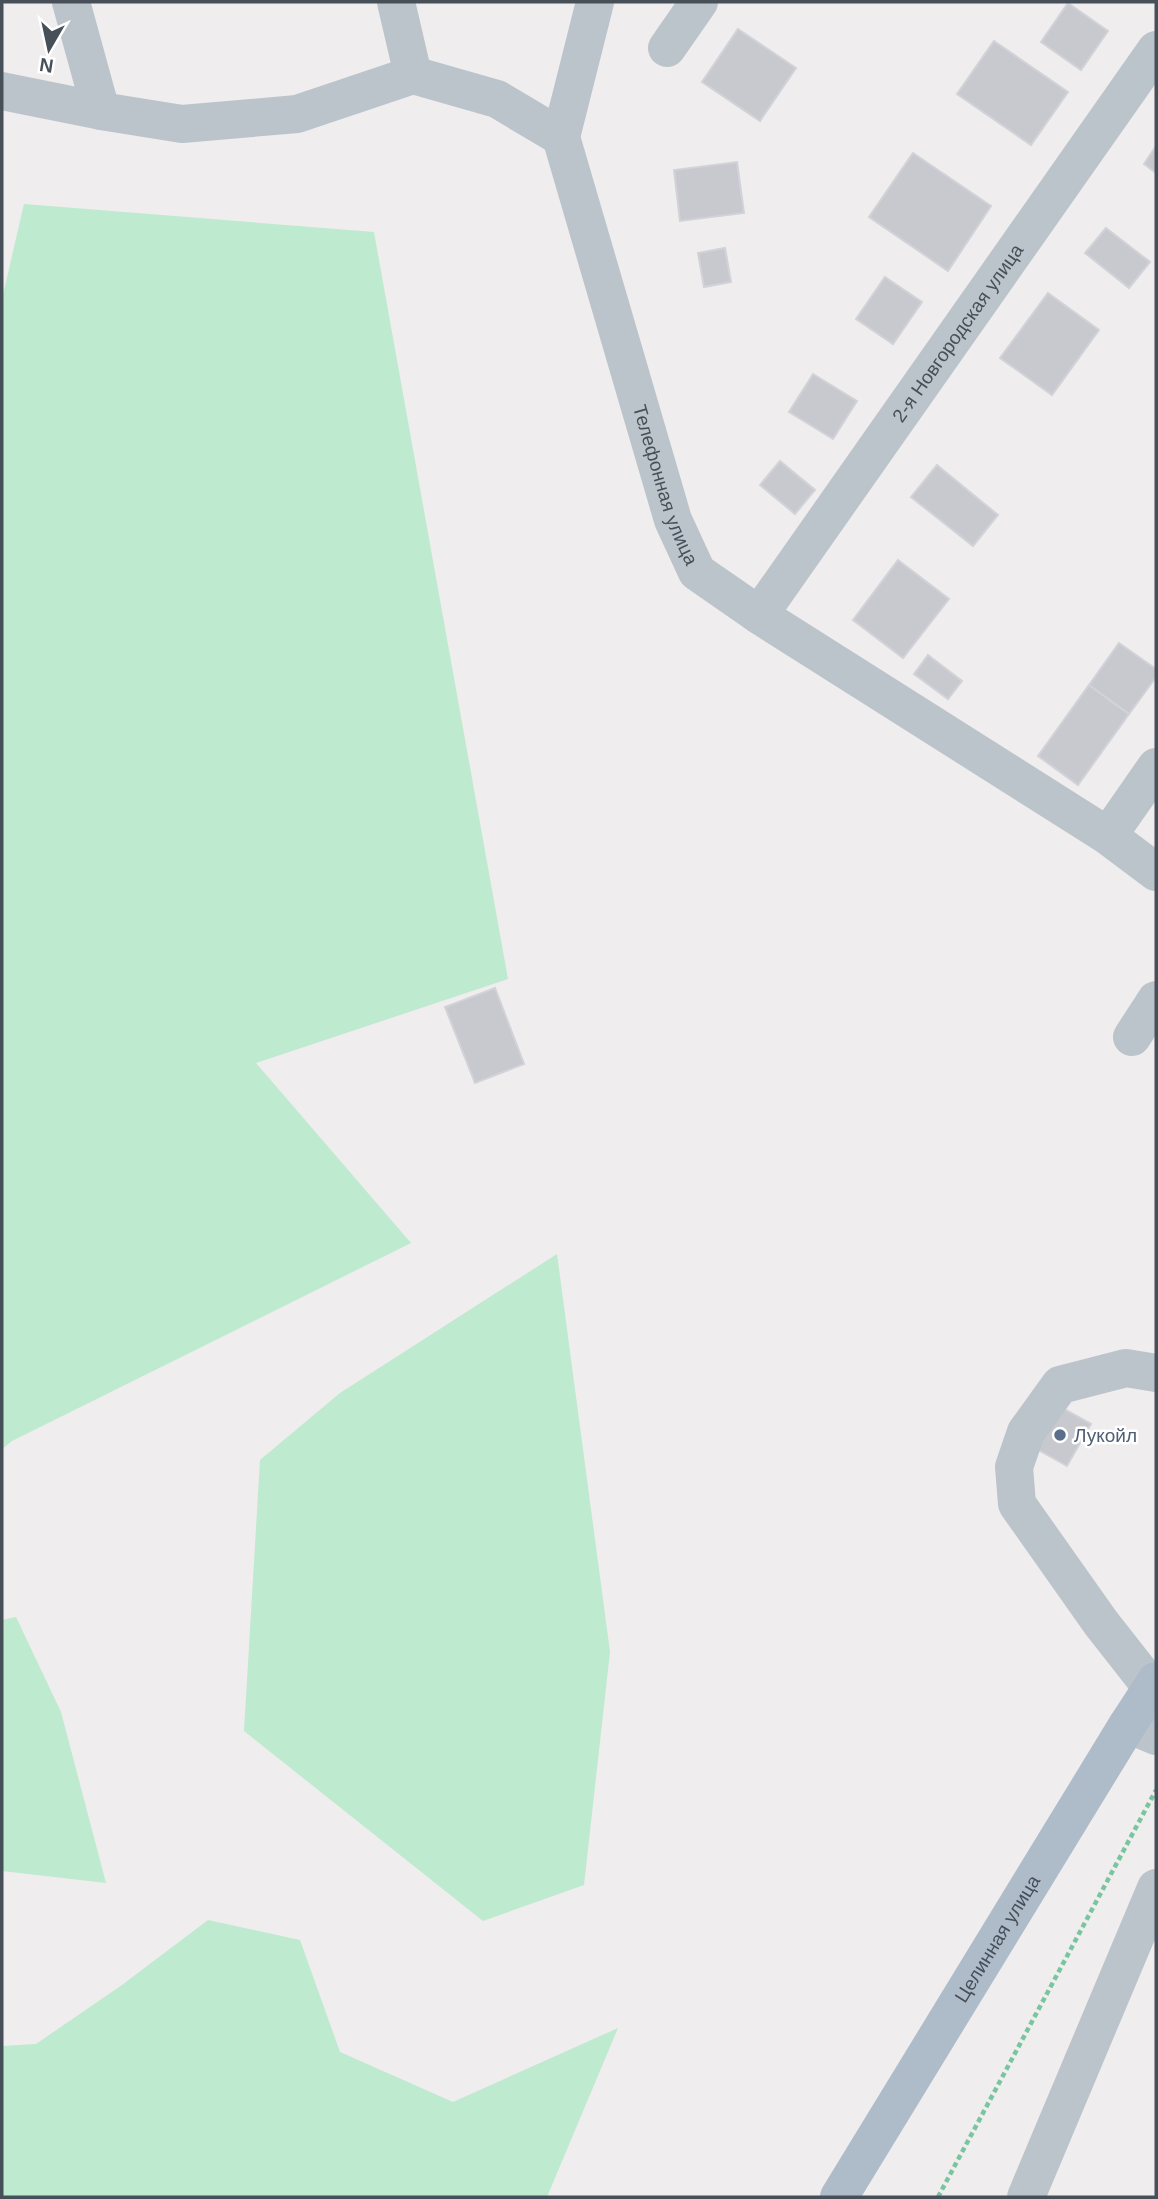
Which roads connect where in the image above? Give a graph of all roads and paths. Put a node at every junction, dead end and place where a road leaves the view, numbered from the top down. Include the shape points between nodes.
1 (71, 2) edge
2 (396, 2) edge
3 (595, 2) edge
4 (699, 2) edge
5 (667, 48) dead end
6 (1156, 50) edge
7 (413, 75) junction
8 (2, 91) edge
9 (101, 111) junction
10 (561, 137) junction
11 (760, 615) junction
12 (1156, 767) edge
13 (1108, 836) junction
14 (1156, 872) edge
15 (1156, 1000) edge
16 (1132, 1037) dead end
17 (1156, 1373) edge
18 (1154, 1684) edge
19 (1142, 1730) edge
20 (1156, 1790) edge
21 (1156, 1888) edge
22 (839, 2197) edge
23 (938, 2197) edge
24 (1026, 2197) edge

1 - 9 street
2 - 7 street
3 - 10 street
4 - 5 street
6 - 11 street, 2-я Новгородская улица
7 - 9 street via 297,114 182,124
7 - 10 street via 497,99
8 - 9 street
10 - 11 street, Телефонная улица via 673,520 697,572
11 - 13 street, Телефонная улица
12 - 13 street
13 - 14 street, Телефонная улица
15 - 16 street
17 - 18 street via 1126,1368 1060,1385 1026,1432 1014,1467 1017,1504 1101,1623
18 - 19 main road, Целинная улица
19 - 22 main road, Целинная улица
20 - 23 path
21 - 24 street

